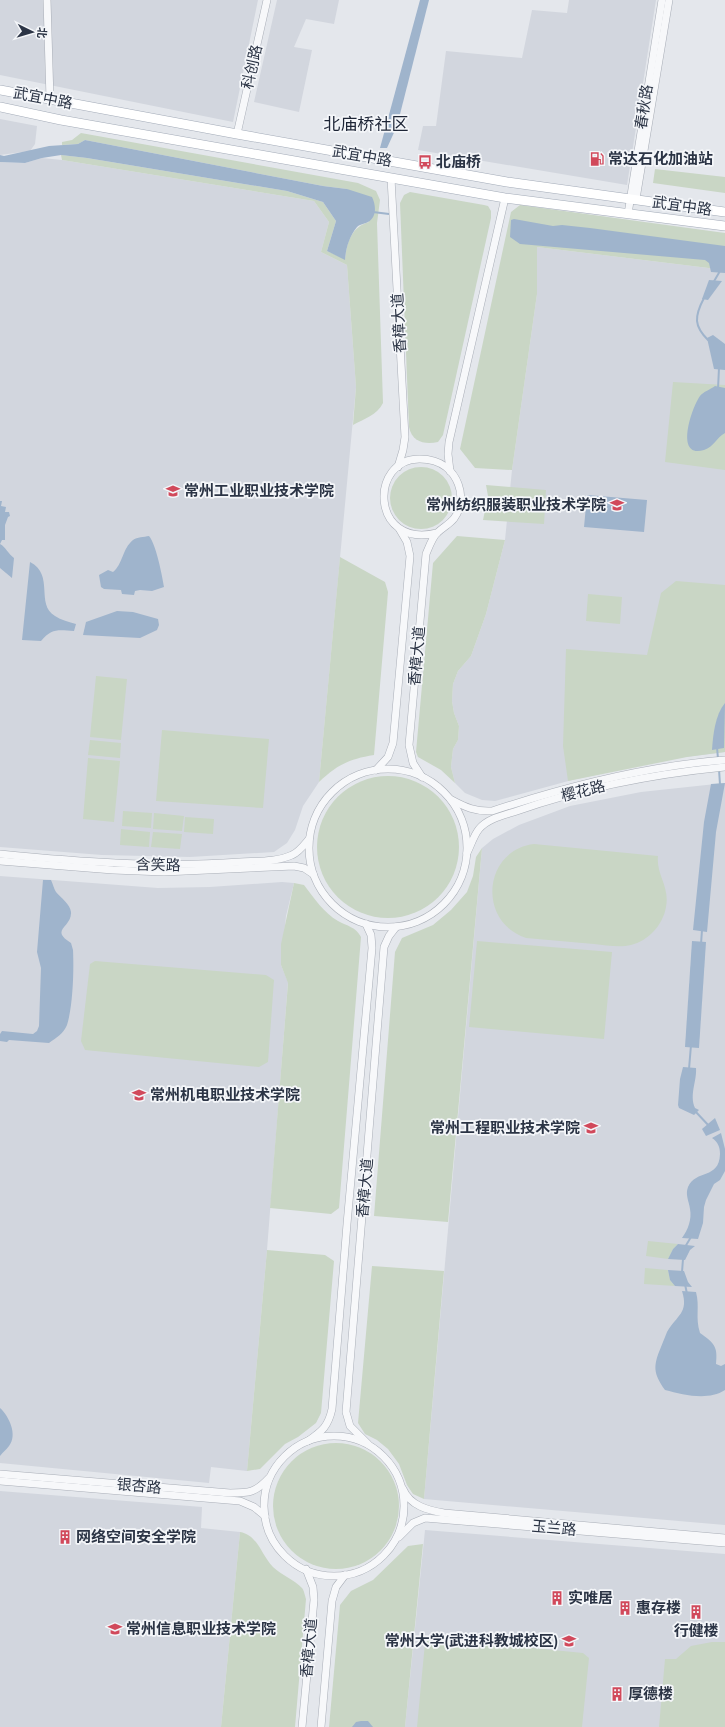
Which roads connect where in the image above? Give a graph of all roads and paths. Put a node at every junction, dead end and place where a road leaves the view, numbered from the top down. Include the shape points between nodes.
1 (47, 0) edge
2 (267, 0) edge
3 (662, 0) edge
4 (669, 0) edge
5 (0, 90) edge
6 (50, 99) junction
7 (0, 107) edge
8 (237, 134) junction
9 (391, 178) junction
10 (505, 198) junction
11 (633, 199) junction
12 (725, 212) edge
13 (628, 214) junction
14 (725, 226) edge
15 (398, 467) junction
16 (450, 471) junction
17 (400, 530) junction
18 (437, 533) junction
19 (725, 760) edge
20 (710, 765) junction
21 (725, 767) edge
22 (376, 770) junction
23 (423, 778) junction
24 (448, 798) junction
25 (310, 839) junction
26 (0, 854) edge
27 (465, 859) junction
28 (0, 861) edge
29 (313, 874) junction
30 (366, 924) junction
31 (396, 927) junction
32 (308, 1441) junction
33 (368, 1444) junction
34 (0, 1474) edge
35 (271, 1475) junction
36 (399, 1480) junction
37 (0, 1481) edge
38 (265, 1516) junction
39 (725, 1538) edge
40 (393, 1543) junction
41 (725, 1543) edge
42 (306, 1570) junction
43 (345, 1575) junction
44 (302, 1727) edge
45 (321, 1727) edge

1 - 6 street
2 - 8 street, 科创路
3 - 11 street, 春秋路
4 - 11 street, 春秋路
5 - 6 main road, 武宜中路
6 - 8 main road, 武宜中路
7 - 9 main road, 武宜中路
8 - 11 main road, 武宜中路 via 508,182
9 - 10 main road, 武宜中路
9 - 15 street, 香樟大道 via 405,437
10 - 13 main road, 武宜中路
10 - 16 street via 449,442
11 - 12 main road, 武宜中路
11 - 13 street, 春秋路
13 - 14 main road, 武宜中路
15 - 16 street via 416,459 429,459 441,463
15 - 17 street via 386,482 383,495 385,509
16 - 18 street via 457,481 460,506 451,522
17 - 18 street via 412,535 425,536
17 - 22 street, 香樟大道 via 407,542 410,556 393,743 388,757
18 - 23 street, 香樟大道 via 426,554 408,745 413,763
19 - 20 street, 樱花路
20 - 21 street, 樱花路
20 - 24 street, 樱花路 via 635,772 583,783 492,811 470,809
20 - 27 street, 樱花路 via 584,790 491,820 479,829
22 - 23 street via 400,770
22 - 25 street via 347,780 335,789 318,812
23 - 24 street via 443,791
24 - 27 street via 455,806 462,822 466,837
25 - 26 street, 含笑路 via 292,855 278,859 205,865 98,863
25 - 29 street via 309,855
27 - 31 street via 455,889 440,907 414,922
28 - 29 street, 含笑路 via 164,872 294,866 304,868
29 - 30 street via 330,902 348,917
30 - 31 street
30 - 32 street, 香樟大道 via 371,935 372,948 332,1409 330,1420 323,1431
31 - 33 street, 香樟大道 via 384,947 346,1412 350,1426
32 - 33 street via 339,1435
32 - 35 street via 293,1449
33 - 36 street via 381,1453
34 - 35 street, 银杏路 via 230,1493 245,1493 259,1489
35 - 38 street via 265,1495
36 - 39 street, 玉兰路 via 405,1494 428,1510
36 - 40 street via 404,1510
37 - 38 street, 银杏路 via 240,1501 254,1507
38 - 42 street via 270,1534 281,1551 294,1564
40 - 41 street, 玉兰路 via 413,1523 426,1518
40 - 43 street via 369,1567
42 - 43 street via 323,1575
42 - 44 street, 香樟大道 via 313,1587 314,1600
43 - 45 street, 香樟大道 via 336,1587 332,1601

